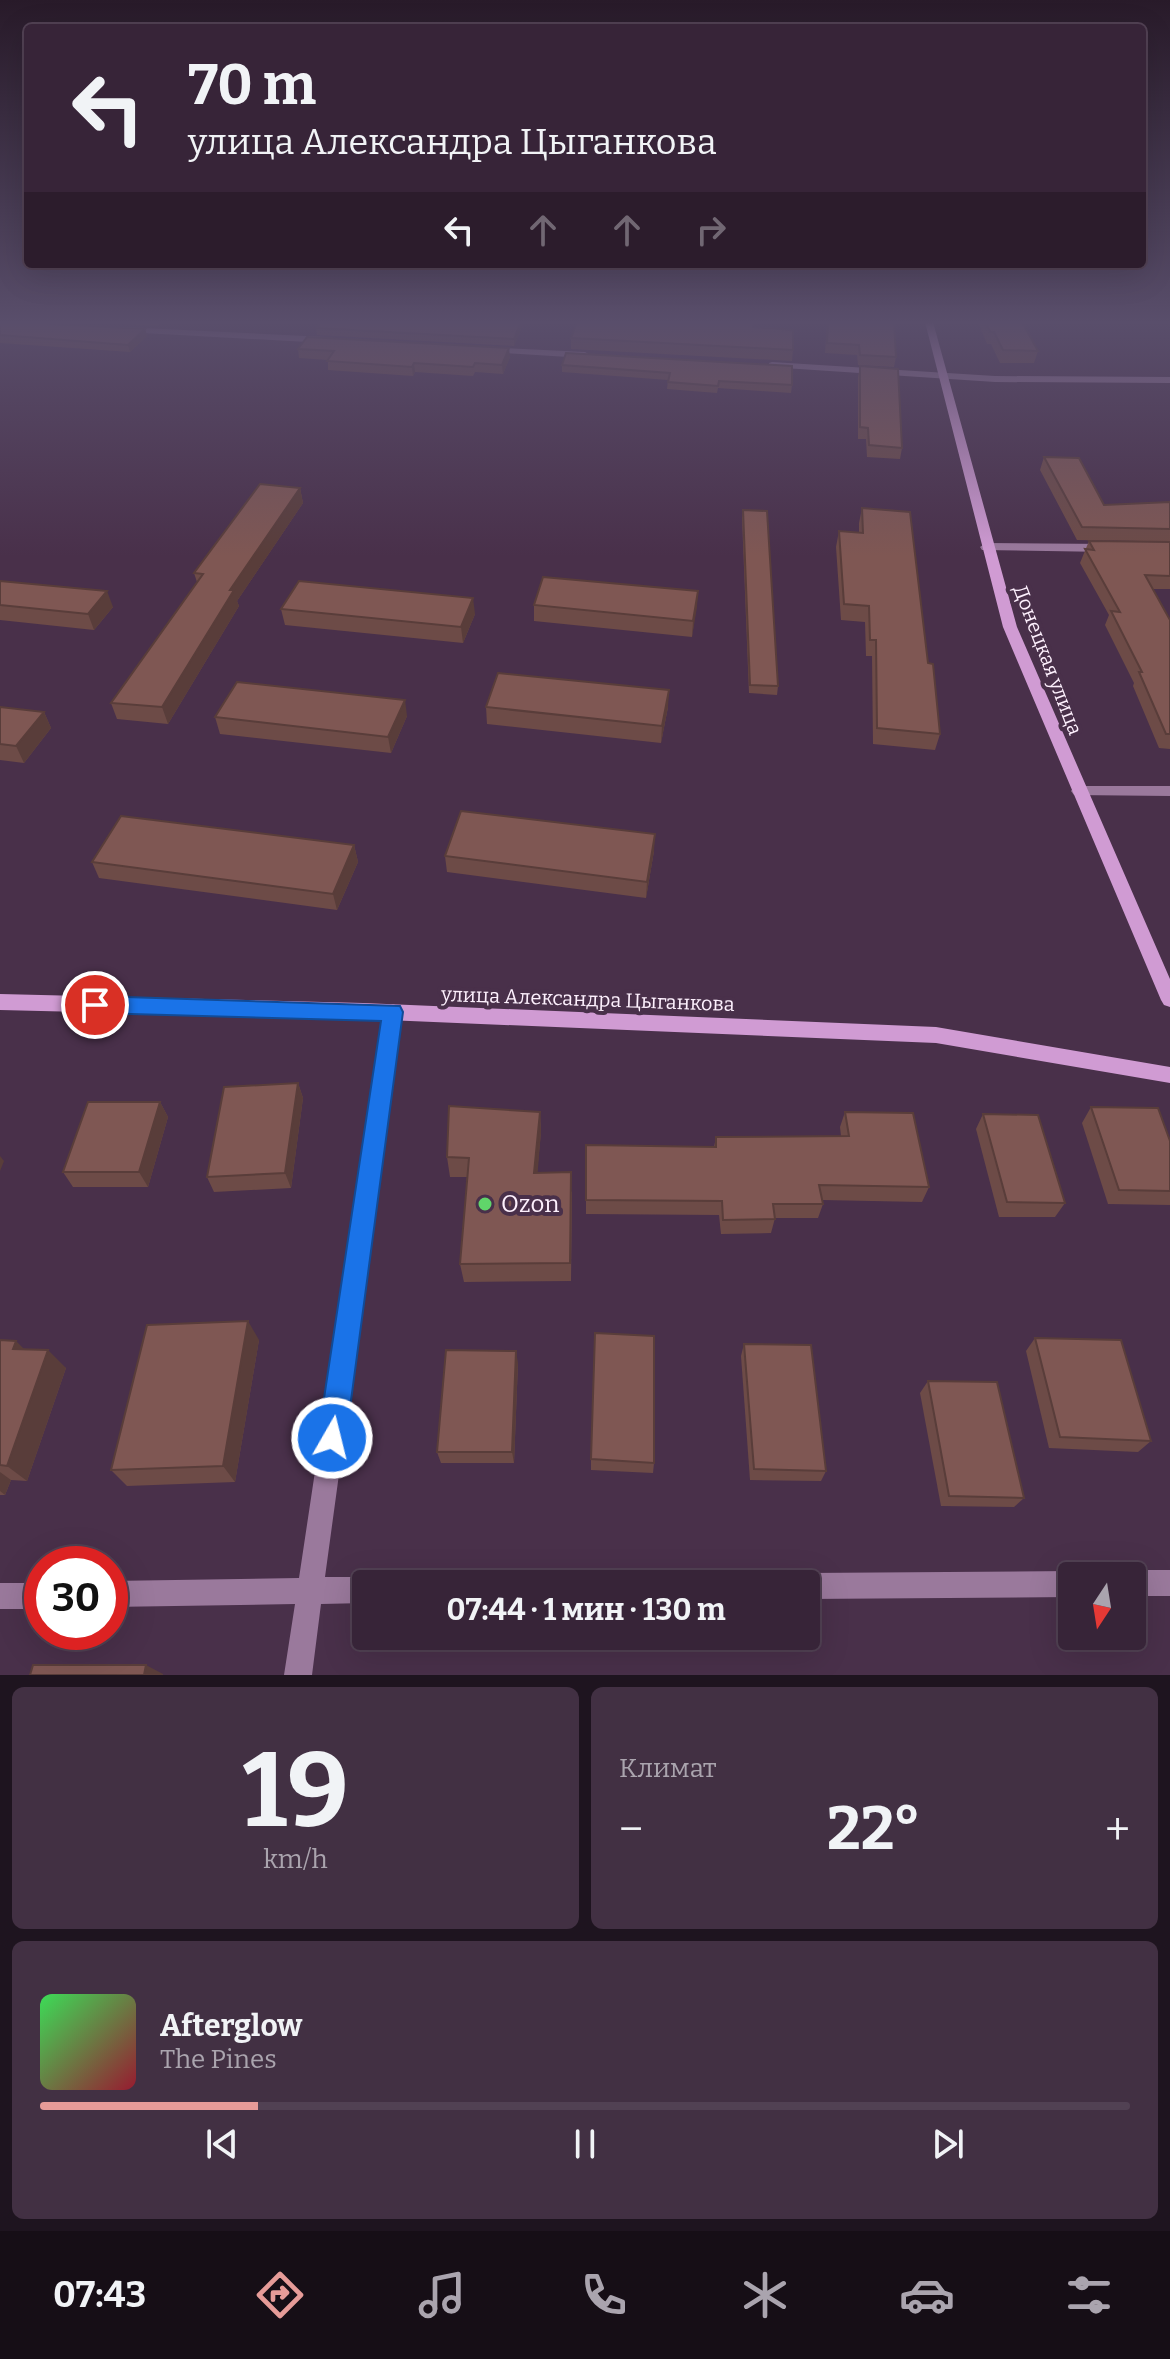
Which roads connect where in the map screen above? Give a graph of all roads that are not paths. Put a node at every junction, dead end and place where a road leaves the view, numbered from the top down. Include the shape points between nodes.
1 (951, 400) edge
2 (986, 547) junction
3 (1124, 548) edge
4 (1079, 791) junction
5 (1170, 791) edge
6 (1170, 1000) edge
7 (0, 1002) edge
8 (393, 1012) junction
9 (1170, 1075) edge
10 (1146, 1583) edge
11 (1170, 1583) edge
12 (1058, 1584) edge
13 (820, 1586) edge
14 (310, 1590) junction
15 (352, 1590) edge
16 (128, 1594) edge
17 (0, 1596) edge
18 (24, 1596) edge
19 (298, 1675) edge

1 - 2 street, Донецкая улица
2 - 3 street
2 - 4 street, Донецкая улица via 1010,627
4 - 5 street
4 - 6 street, Донецкая улица
7 - 8 street, улица Александра Цыганкова
8 - 9 street, улица Александра Цыганкова via 936,1035
8 - 14 street
10 - 11 street
12 - 13 street
14 - 15 street
14 - 16 street
14 - 19 street
17 - 18 street

